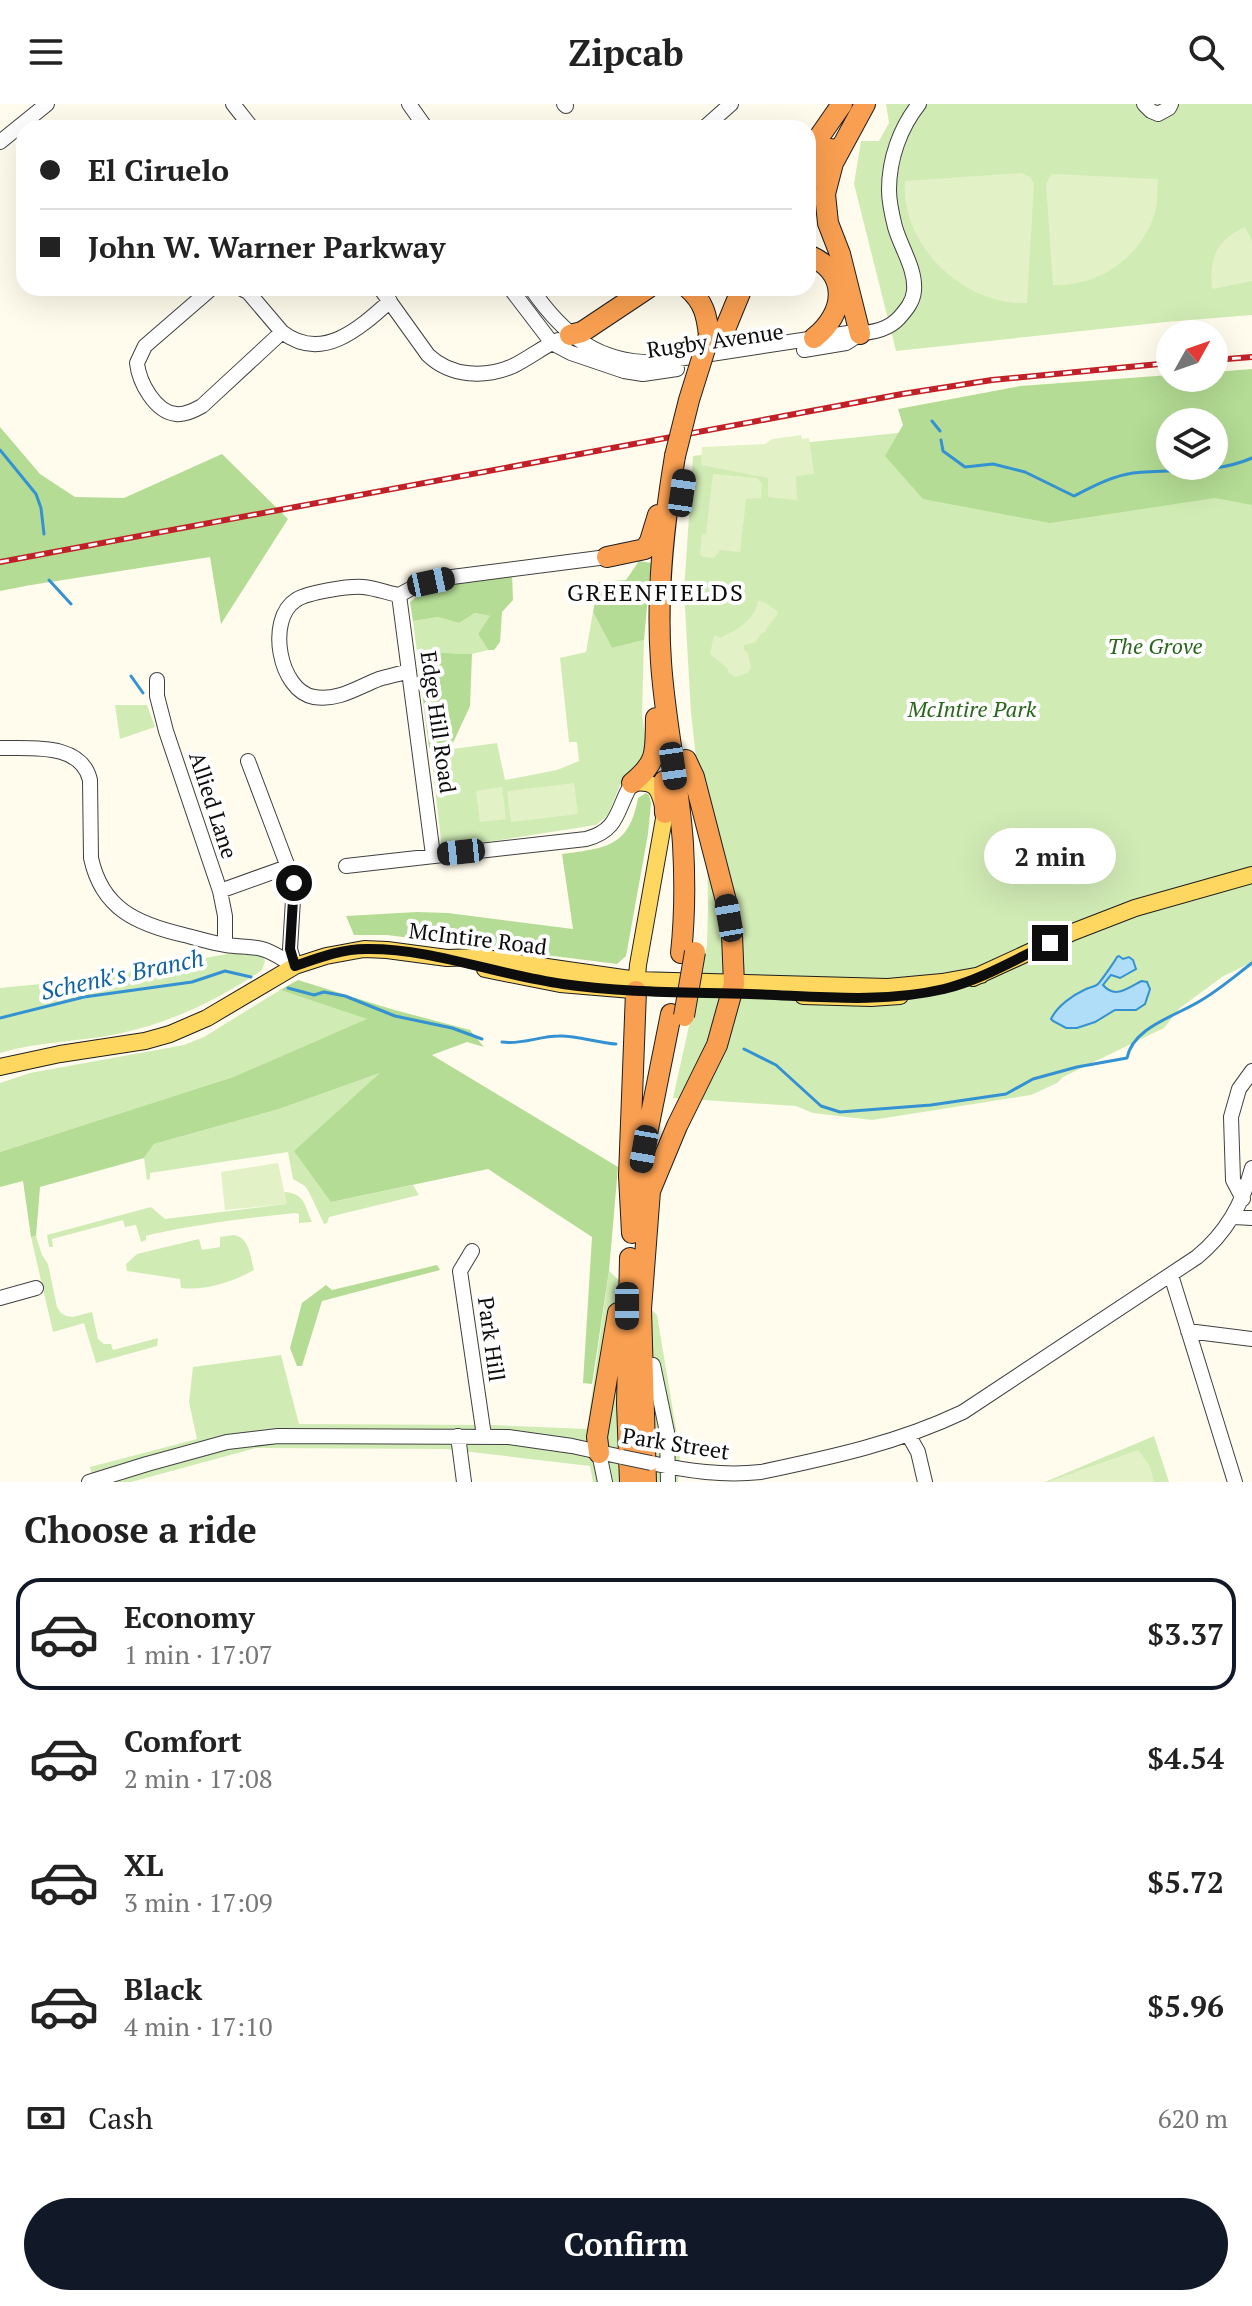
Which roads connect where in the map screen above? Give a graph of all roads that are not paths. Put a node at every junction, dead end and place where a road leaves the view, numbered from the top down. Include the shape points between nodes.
1 (47, 104) edge
2 (233, 104) edge
3 (731, 104) edge
4 (842, 104) edge
5 (864, 104) edge
6 (919, 104) edge
7 (1144, 104) edge
8 (1171, 104) edge
9 (712, 110) edge
10 (27, 120) edge
11 (246, 120) edge
12 (16, 129) edge
13 (816, 141) edge
14 (0, 142) edge
15 (816, 171) edge
16 (816, 259) edge
17 (839, 290) junction
18 (203, 296) edge
19 (251, 296) edge
20 (386, 296) edge
21 (520, 296) edge
22 (536, 296) edge
23 (618, 296) edge
24 (636, 296) edge
25 (696, 296) edge
26 (736, 296) edge
27 (390, 301) junction
28 (282, 332) junction
29 (854, 333) junction
30 (715, 338) junction
31 (814, 338) junction
32 (561, 339) junction
33 (682, 455) junction
34 (672, 477) junction
35 (607, 557) joint
36 (399, 595) junction
37 (659, 619) junction
38 (409, 671) junction
39 (157, 680) dead end
40 (656, 718) junction
41 (0, 748) edge
42 (248, 761) dead end
43 (680, 763) junction
44 (632, 783) junction
45 (665, 813) junction
46 (433, 855) junction
47 (346, 866) dead end
48 (287, 867) junction
49 (1252, 875) edge
50 (220, 891) junction
51 (225, 945) junction
52 (688, 952) junction
53 (295, 966) junction
54 (636, 986) junction
55 (733, 989) junction
56 (677, 1015) junction
57 (0, 1067) edge
58 (1252, 1071) edge
59 (1252, 1168) edge
60 (650, 1191) junction
61 (1243, 1199) junction
62 (1234, 1217) junction
63 (1252, 1218) edge
64 (632, 1233) junction
65 (472, 1251) dead end
66 (630, 1258) junction
67 (1171, 1275) junction
68 (36, 1288) dead end
69 (0, 1298) edge
70 (641, 1309) junction
71 (1188, 1331) junction
72 (1252, 1339) edge
73 (653, 1365) joint
74 (458, 1436) junction
75 (484, 1436) junction
76 (909, 1436) junction
77 (599, 1453) junction
78 (649, 1473) edge
79 (668, 1475) edge
80 (741, 1478) edge
81 (89, 1482) edge
82 (464, 1482) edge
83 (605, 1482) edge
84 (630, 1482) edge
85 (925, 1482) edge
86 (1235, 1482) edge

1 - 10 street
2 - 11 street
3 - 9 street
4 - 13 highway
5 - 15 highway
5 - 29 highway via 833,163 825,194
6 - 29 street via 899,139 889,191 914,293 894,324
7 - 8 street via 1158,114
12 - 14 street
16 - 17 highway via 826,265
17 - 29 highway
17 - 31 highway via 833,319
18 - 28 street via 145,346 137,363 141,382 161,407 176,414 202,406
19 - 28 street
20 - 27 street
21 - 32 street, Rugby Avenue
22 - 32 street, Rugby Avenue
23 - 32 highway
24 - 32 highway via 582,332
25 - 30 highway
26 - 30 highway
27 - 28 street via 371,319 326,344 292,339
27 - 32 street via 428,355 453,371 471,374 506,368
29 - 31 street, Rugby Avenue
29 - 32 street, Rugby Avenue via 846,343 643,374 582,358
30 - 33 highway
30 - 33 highway, bridge via 691,391
31 - 32 street, Rugby Avenue via 653,362
33 - 34 highway
33 - 43 highway via 673,622
34 - 35 highway via 648,546
34 - 37 highway
35 - 36 street via 452,577
36 - 38 street, Edge Hill Road
36 - 38 street via 351,587 303,596 286,610 278,646 295,685 315,697 352,692
37 - 40 highway via 650,662
37 - 43 highway via 664,701
38 - 46 street, Edge Hill Road
39 - 50 street, Allied Lane via 163,720
40 - 44 highway via 653,761
40 - 45 highway
41 - 51 street via 53,750 82,762 90,780 93,869 112,902 143,924
42 - 48 street, Allied Lane
43 - 52 highway
43 - 52 highway via 698,888
43 - 55 highway via 694,777 726,901
44 - 45 main road via 654,785
44 - 46 street via 615,821 598,836
45 - 54 main road
46 - 47 street
48 - 50 street
48 - 53 street, Allied Lane via 294,883 290,949
49 - 55 main road, McIntire Road via 1135,908 944,989 880,998
50 - 51 street, Allied Lane
51 - 53 street via 265,950
52 - 56 highway, bridge
53 - 54 main road, McIntire Road via 364,949 387,950 560,984
53 - 57 main road, McIntire Road via 170,1034
54 - 55 main road, McIntire Road
54 - 64 highway
55 - 60 highway via 717,1045
56 - 60 highway
56 - 64 highway via 644,1149
58 - 61 street via 1239,1089 1231,1117 1233,1180
59 - 61 street, Park Street
60 - 70 highway
61 - 62 street, Park Street
62 - 63 street
62 - 67 street, Park Street via 1210,1246
64 - 66 highway
65 - 75 street, Park Hill via 460,1271
66 - 77 highway via 603,1395
66 - 84 highway
67 - 71 street
67 - 76 street, Park Street via 986,1398
68 - 69 street
70 - 73 highway
70 - 78 highway
71 - 72 street
71 - 86 street
73 - 79 street via 666,1421
74 - 75 street, Park Street
74 - 81 street, Park Street via 250,1438
74 - 82 street
75 - 77 street, Park Street via 541,1440
76 - 80 street, Park Street
76 - 85 street
77 - 78 street, Park Street, bridge via 622,1457
77 - 83 street
78 - 79 street, Park Street
79 - 80 street, Park Street

